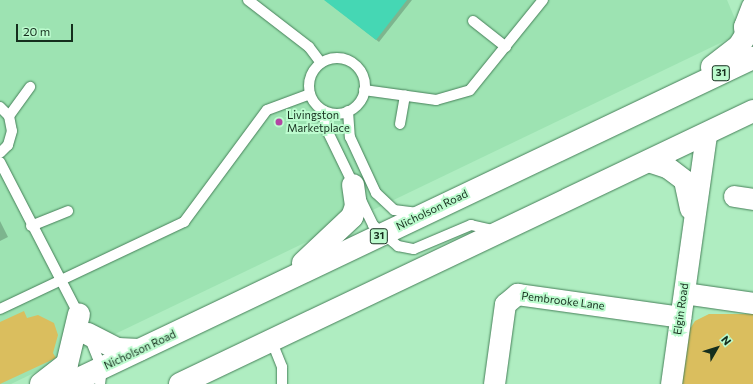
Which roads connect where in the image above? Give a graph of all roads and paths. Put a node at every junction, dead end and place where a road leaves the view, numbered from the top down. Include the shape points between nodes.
1 (248, 0) edge
2 (543, 0) edge
3 (753, 6) edge
4 (473, 21) dead end
5 (506, 47) junction
6 (753, 58) edge
7 (321, 63) junction
8 (30, 87) dead end
9 (689, 88) junction
10 (364, 90) junction
11 (310, 94) junction
12 (405, 95) junction
13 (0, 107) edge
14 (324, 111) junction
15 (348, 111) junction
16 (753, 111) edge
17 (9, 116) junction
18 (400, 124) dead end
19 (706, 134) junction
20 (0, 153) edge
21 (0, 162) edge
22 (648, 162) junction
23 (353, 185) junction
24 (437, 208) junction
25 (68, 211) dead end
26 (31, 226) junction
27 (502, 232) junction
28 (383, 234) junction
29 (691, 234) junction
30 (292, 277) junction
31 (60, 279) junction
32 (684, 293) junction
33 (753, 303) edge
34 (0, 309) edge
35 (79, 314) junction
36 (680, 317) junction
37 (88, 334) junction
38 (272, 342) junction
39 (140, 350) junction
40 (101, 376) edge
41 (41, 384) edge
42 (68, 384) edge
43 (180, 384) edge
44 (282, 384) edge
45 (494, 384) edge
46 (671, 384) edge

1 - 7 lane via 309,47
2 - 5 lane
3 - 9 main road via 745,27 746,35 738,46 699,75
4 - 5 lane
5 - 12 lane via 470,90 436,100
6 - 9 main road, Nicholson Road / 31
7 - 10 lane via 333,58 352,62 363,78
7 - 11 lane via 310,75
8 - 17 lane
9 - 24 main road, Nicholson Road / 31
10 - 12 lane
10 - 15 lane via 360,103
11 - 14 lane
11 - 31 lane via 267,110 184,222
12 - 18 lane
13 - 17 lane
14 - 15 lane via 334,114
14 - 23 lane via 325,126
15 - 24 lane via 350,137 376,193 394,210 419,213
16 - 19 main road
17 - 20 lane via 11,138
19 - 22 main road
19 - 29 street, Elgin Road
21 - 26 lane
22 - 27 main road
22 - 29 street, Elgin Road via 667,167 684,180 689,192
23 - 28 lane via 372,225
23 - 30 main road via 356,206 352,217
24 - 28 main road, Nicholson Road / 31
25 - 26 lane
26 - 31 lane
27 - 28 lane via 472,225 414,249 398,246
27 - 38 main road
28 - 30 main road, Nicholson Road / 31
29 - 32 street, Elgin Road
30 - 39 main road, Nicholson Road / 31
31 - 34 lane
31 - 35 lane
32 - 33 street
32 - 36 street, Elgin Road
35 - 37 lane
35 - 41 main road via 67,364
36 - 45 street, Pembrooke Lane via 517,294 505,304
36 - 46 street, Elgin Road
37 - 39 main road via 118,349
37 - 40 lane
38 - 43 main road
38 - 44 lane via 282,367
39 - 40 main road, Nicholson Road / 31
40 - 42 main road, Nicholson Road / 31

